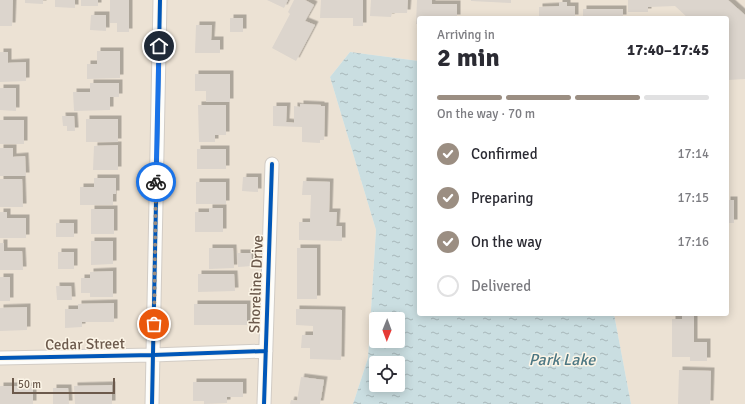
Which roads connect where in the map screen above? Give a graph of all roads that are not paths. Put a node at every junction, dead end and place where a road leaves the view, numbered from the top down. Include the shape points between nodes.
1 (160, 0) edge
2 (272, 164) dead end
3 (266, 351) junction
4 (153, 355) junction
5 (0, 358) edge
6 (152, 404) edge
7 (264, 404) edge

1 - 4 street
2 - 3 street, Shoreline Drive
3 - 4 street, Cedar Street
3 - 7 street, Shoreline Drive
4 - 5 street, Cedar Street
4 - 6 street

